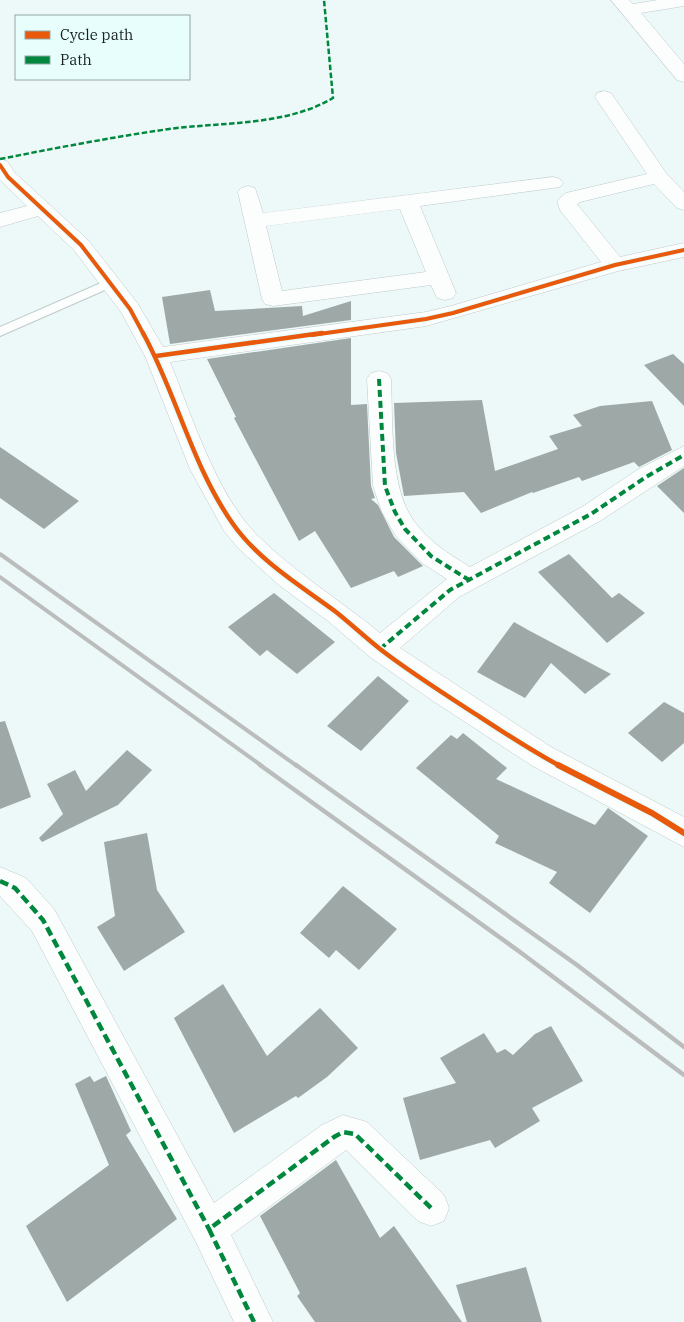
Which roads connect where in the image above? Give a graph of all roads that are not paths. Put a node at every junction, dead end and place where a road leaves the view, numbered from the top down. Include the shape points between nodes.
1 (684, 1) edge
2 (624, 5) edge
3 (675, 54) edge
4 (684, 76) edge
5 (604, 97) dead end
6 (0, 165) edge
7 (659, 177) junction
8 (553, 184) dead end
9 (248, 192) dead end
10 (408, 202) junction
11 (684, 204) edge
12 (42, 208) junction
13 (0, 220) edge
14 (254, 221) junction
15 (684, 250) edge
16 (615, 265) junction
17 (439, 276) junction
18 (110, 283) junction
19 (453, 313) junction
20 (0, 332) edge
21 (156, 356) junction
22 (379, 379) dead end
23 (684, 455) edge
24 (469, 580) junction
25 (380, 649) junction
26 (684, 833) edge
27 (0, 881) edge
28 (431, 1208) dead end
29 (209, 1229) junction
30 (254, 1322) edge

1 - 2 street
2 - 3 street
3 - 4 street
5 - 7 street
6 - 12 street via 8,177
7 - 11 street
7 - 16 street via 567,201
8 - 10 street
9 - 14 street
10 - 14 street
10 - 17 street
12 - 13 street
12 - 18 street via 81,245
14 - 17 street via 273,299
15 - 16 street
16 - 19 street
17 - 19 street
18 - 20 lane
18 - 21 street via 130,309
19 - 21 street via 402,323
21 - 25 street via 202,469 233,524 288,579 337,613
22 - 24 street via 385,486 395,512 405,529 431,556
23 - 24 street via 591,514
24 - 25 street via 450,590
25 - 26 street via 517,741
27 - 29 street via 14,888 43,920
28 - 29 street via 355,1134 344,1132
29 - 30 street

